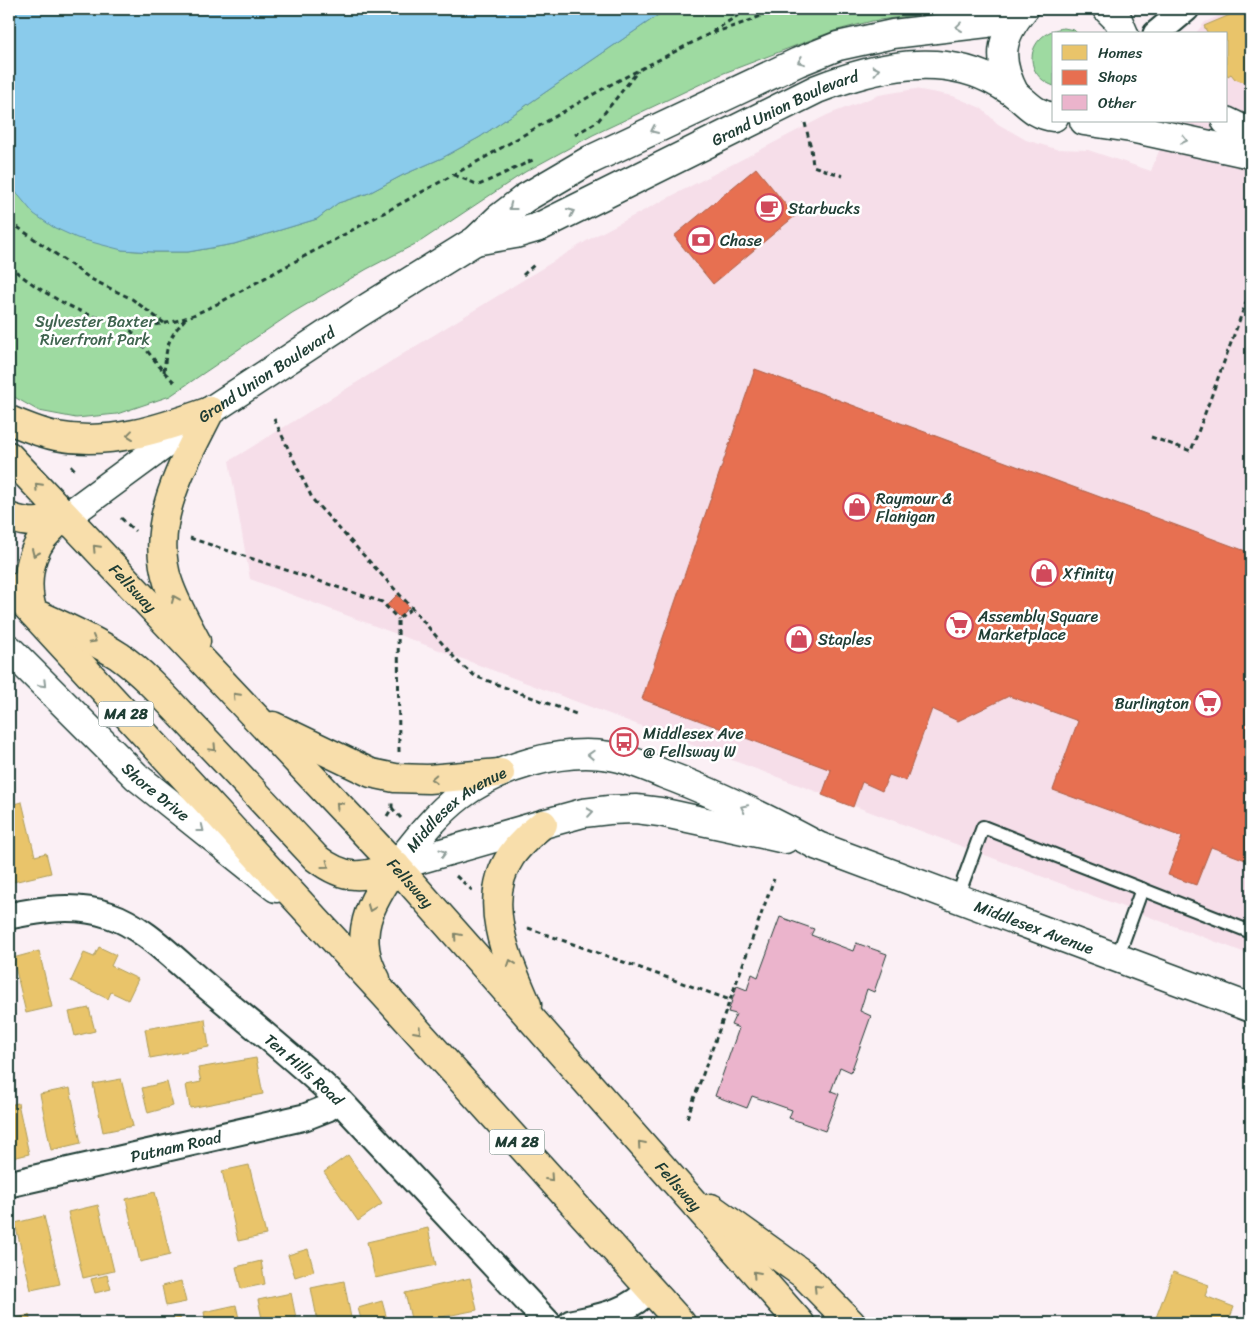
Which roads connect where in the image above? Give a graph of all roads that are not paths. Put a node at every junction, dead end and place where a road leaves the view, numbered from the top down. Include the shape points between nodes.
1 (1023, 9) edge
2 (1107, 9) edge
3 (1186, 9) edge
4 (1123, 32) edge
5 (1158, 32) edge
6 (1015, 94) junction
7 (1052, 117) edge
8 (1091, 122) edge
9 (1228, 122) edge
10 (1251, 133) edge
11 (1251, 154) edge
12 (475, 241) junction
13 (210, 412) junction
14 (9, 420) edge
15 (9, 456) edge
16 (66, 517) junction
17 (9, 518) edge
18 (9, 587) edge
19 (33, 613) junction
20 (9, 649) edge
21 (214, 673) junction
22 (258, 719) junction
23 (500, 773) junction
24 (543, 824) junction
25 (818, 846) junction
26 (396, 866) junction
27 (1142, 889) junction
28 (958, 898) junction
29 (9, 916) edge
30 (315, 919) junction
31 (1251, 932) edge
32 (1116, 958) junction
33 (385, 995) junction
34 (1251, 1008) edge
35 (536, 1025) junction
36 (339, 1100) junction
37 (673, 1181) junction
38 (9, 1184) edge
39 (650, 1288) junction
40 (548, 1323) edge
41 (571, 1323) edge
42 (681, 1323) edge
43 (695, 1323) edge
44 (800, 1323) edge
45 (851, 1323) edge

1 - 6 street, Grand Union Boulevard via 1005,40 1003,58 1006,77
1 -> 12 street, Grand Union Boulevard via 987,23 865,39 798,62 566,173 525,198
2 - 4 street via 1118,20
3 - 5 street
6 - 7 street via 1030,108
12 -> 6 street, Grand Union Boulevard via 539,227 845,78 905,66 954,66 974,72
8 -> 11 street
9 - 10 street
12 - 13 street, Grand Union Boulevard
13 -> 14 highway via 133,436 80,439 56,436
13 - 16 street, Grand Union Boulevard
21 -> 13 highway via 176,602 167,580 163,556 169,502
16 -> 15 highway, Fellsway
16 - 17 highway via 37,524
16 -> 19 highway via 50,529 33,558 28,585
21 -> 16 highway, Fellsway
18 - 19 highway, MA 28
19 -> 26 highway via 100,644 143,676 331,870 361,876
19 - 30 highway, MA 28
20 -> 30 street, Shore Drive via 137,776
22 -> 21 highway, Fellsway
23 -> 22 highway via 428,779 371,773
26 -> 22 highway, Fellsway
25 -> 23 street, Middlesex Avenue via 696,786 612,756 558,756
23 - 26 street, Middlesex Avenue via 460,796 441,812
24 -> 25 street, Middlesex Avenue via 583,813 636,810 660,812
26 -> 24 street, Middlesex Avenue
35 -> 24 highway via 501,934 497,894 510,857
25 - 28 street, Middlesex Avenue
26 -> 33 highway via 371,906 364,936 369,967
35 -> 26 highway, Fellsway
27 - 28 lane via 983,827
27 - 31 lane
27 - 32 lane
28 - 32 street, Middlesex Avenue
29 - 36 street, Ten Hills Road via 71,908 92,910 130,925
30 - 33 highway, MA 28
32 - 34 street, Middlesex Avenue
33 -> 39 highway, MA 28
37 -> 35 highway, Fellsway
36 - 38 street, Putnam Road via 305,1117
36 - 40 street, Ten Hills Road
44 -> 37 highway, Fellsway
45 -> 37 highway via 804,1274
39 - 41 street via 620,1310
39 - 42 highway, MA 28
39 - 43 highway

